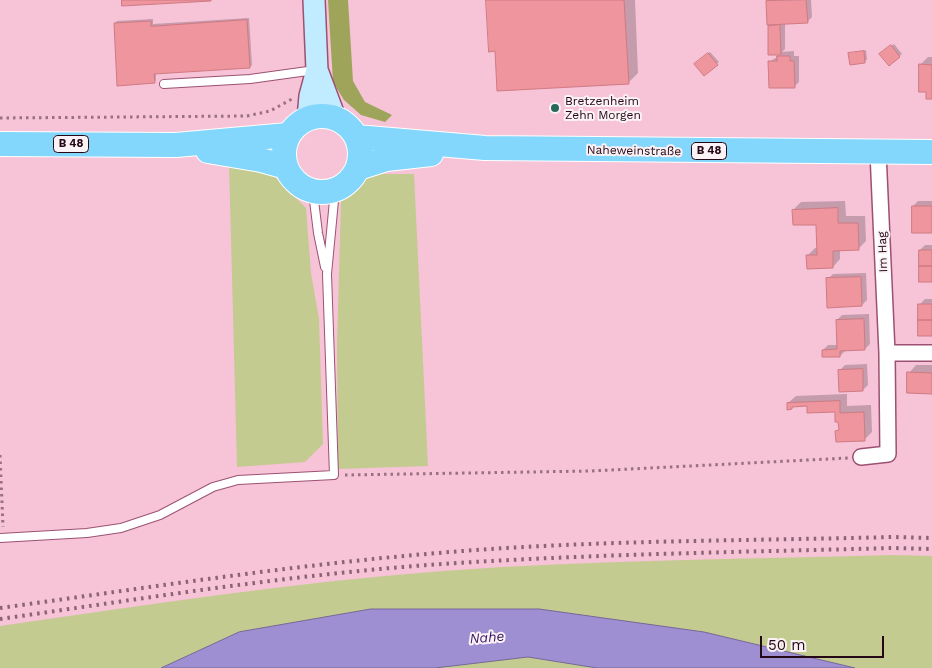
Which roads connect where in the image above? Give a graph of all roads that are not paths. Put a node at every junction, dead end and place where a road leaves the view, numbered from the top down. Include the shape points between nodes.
1 (314, 0) edge
2 (317, 70) junction
3 (164, 84) dead end
4 (308, 118) junction
5 (335, 118) junction
6 (288, 135) junction
7 (356, 137) junction
8 (0, 144) edge
9 (176, 145) junction
10 (485, 148) junction
11 (878, 152) junction
12 (932, 152) edge
13 (286, 167) junction
14 (358, 168) junction
15 (324, 191) junction
16 (327, 274) junction
17 (887, 352) junction
18 (932, 353) edge
19 (861, 457) road end
20 (2, 537) edge

1 - 2 street
2 - 3 lane via 250,79
2 - 4 street
2 - 5 street
4 - 5 main road
4 - 6 main road
5 - 7 main road via 344,122
6 - 9 main road, B 48
6 - 13 main road via 284,151
7 - 10 main road, Naheweinstraße / B 48
7 - 14 main road via 360,152
8 - 9 main road, B 48
9 - 13 main road, B 48
10 - 11 main road, Naheweinstraße / B 48
10 - 14 main road, Naheweinstraße / B 48 via 386,159
11 - 12 main road, Naheweinstraße / B 48
11 - 17 street, Im Hag
13 - 15 main road via 296,183
14 - 15 main road via 345,185
15 - 16 lane
15 - 16 lane via 318,233
16 - 20 lane via 334,475 238,480 213,487 160,515 121,528
17 - 18 street
17 - 19 street, Im Hag via 888,454

